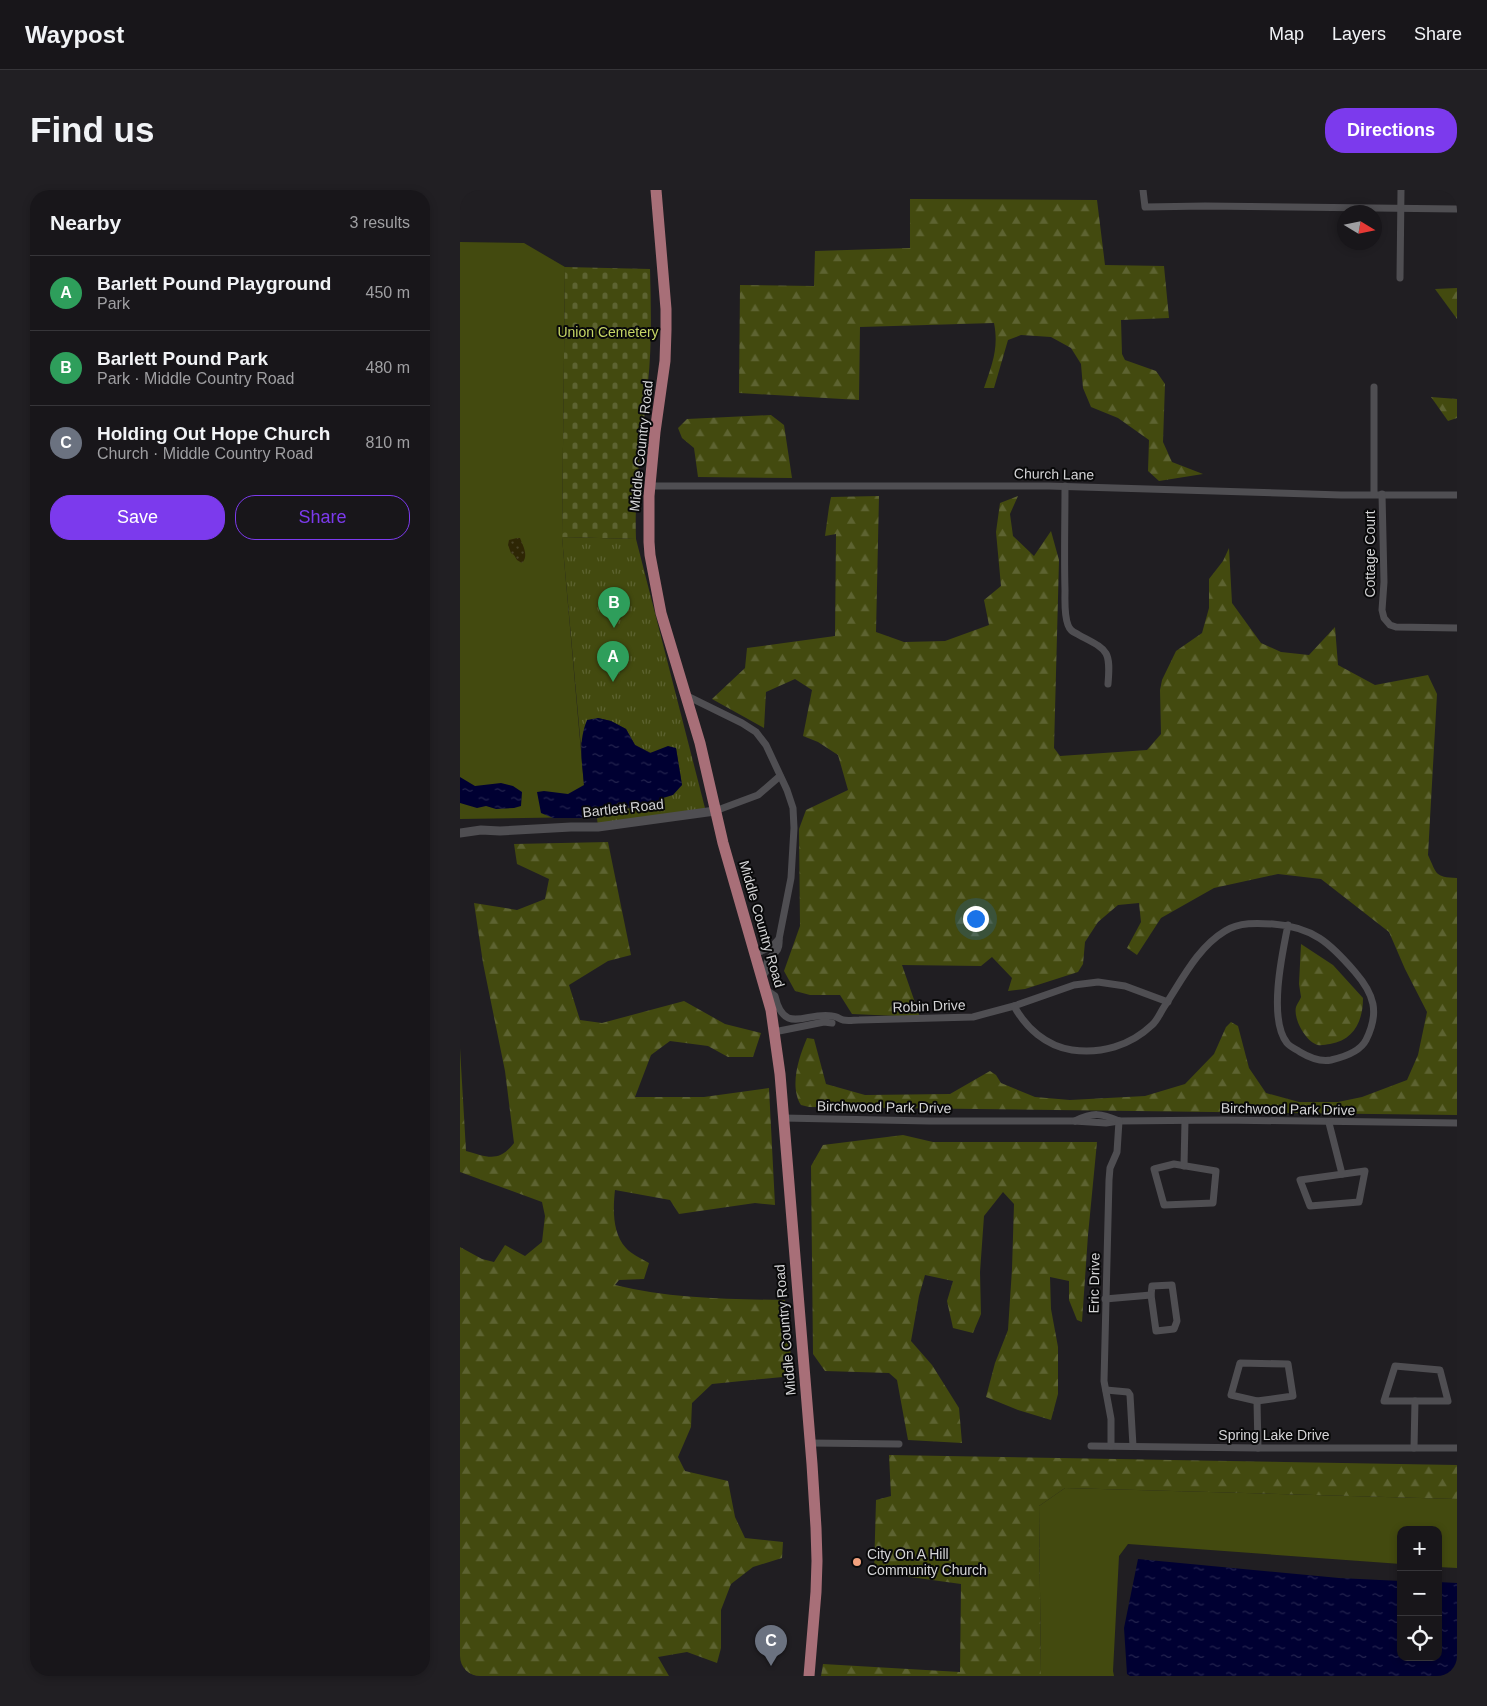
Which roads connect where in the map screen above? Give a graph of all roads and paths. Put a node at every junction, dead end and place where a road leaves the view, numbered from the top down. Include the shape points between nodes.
1 (656, 190) edge
2 (1143, 190) edge
3 (1401, 190) edge
4 (1401, 208) junction
5 (1457, 209) edge
6 (1400, 278) dead end
7 (1374, 387) dead end
8 (650, 486) junction
9 (1066, 486) junction
10 (1374, 494) junction
11 (1382, 494) junction
12 (1457, 495) edge
13 (1457, 628) edge
14 (1108, 684) dead end
15 (685, 695) junction
16 (780, 776) junction
17 (715, 811) junction
18 (460, 832) edge
19 (1288, 925) junction
20 (779, 939) junction
21 (755, 953) junction
22 (762, 977) junction
23 (766, 990) junction
24 (1168, 1002) junction
25 (1014, 1006) junction
26 (844, 1020) junction
27 (774, 1032) junction
28 (783, 1118) junction
29 (1074, 1121) junction
30 (1119, 1121) junction
31 (1184, 1121) junction
32 (1329, 1123) junction
33 (1457, 1124) edge
34 (1184, 1166) junction
35 (1342, 1174) junction
36 (1151, 1295) junction
37 (1106, 1299) junction
38 (1106, 1390) junction
39 (1415, 1401) junction
40 (1257, 1402) junction
41 (810, 1443) junction
42 (898, 1444) dead end
43 (1091, 1446) dead end
44 (1111, 1446) junction
45 (1133, 1446) junction
46 (1258, 1448) junction
47 (1414, 1448) junction
48 (1457, 1448) edge
49 (809, 1676) edge

1 - 8 main road, Middle Country Road via 666,337
2 - 4 street via 1145,207
3 - 4 street
4 - 5 street
4 - 6 street
7 - 10 street
8 - 9 street, Church Lane
8 - 15 main road, Middle Country Road via 648,542 653,573
9 - 10 street, Church Lane
9 - 14 street via 1068,625 1072,632 1106,650 1110,669
10 - 11 street, Church Lane
11 - 12 street, Church Lane
11 - 13 street, Cottage Court via 1383,613 1396,627
15 - 16 street via 756,732 766,745
15 - 17 main road, Middle Country Road via 700,742
16 - 17 street, Bartlett Road via 758,795
16 - 20 street via 793,808 794,828 791,878
17 - 18 street, Bartlett Road via 598,828
17 - 21 main road, Middle Country Road
19 - 19 street via 1280,961 1280,1030 1288,1044 1308,1057 1324,1061 1344,1057 1363,1046 1373,1027 1374,1005 1365,984 1341,956 1319,936
19 - 24 street via 1251,923 1226,930 1190,966
20 - 21 street via 774,946
20 - 22 street via 779,948 768,958 767,970
21 - 22 main road, Middle Country Road
22 - 23 main road, Middle Country Road
23 - 26 street, Robin Drive via 774,996 782,1014 789,1018 832,1016
23 - 27 main road, Middle Country Road
24 - 25 street, Robin Drive via 1125,986 1098,982 1074,986
24 - 25 street via 1152,1025 1131,1040 1107,1050 1084,1052 1060,1048 1037,1034
25 - 26 street, Robin Drive via 973,1017
26 - 27 street, Robin Drive
27 - 28 main road, Middle Country Road
28 - 29 street, Birchwood Park Drive
28 - 41 main road, Middle Country Road
29 - 30 street, Birchwood Park Drive via 1099,1127
29 - 30 street, Birchwood Park Drive via 1088,1114 1104,1114
30 - 31 street, Birchwood Park Drive
30 - 37 street, Eric Drive via 1118,1152 1108,1180
31 - 32 street, Birchwood Park Drive
31 - 34 street
32 - 33 street, Birchwood Park Drive
32 - 35 street
34 - 34 street via 1174,1164 1154,1170 1164,1205 1213,1203 1216,1171
35 - 35 street via 1300,1180 1310,1206 1359,1202 1364,1171
36 - 36 street via 1156,1331 1174,1329 1177,1321 1172,1285 1152,1286
36 - 37 street
37 - 38 street, Eric Drive
38 - 44 street, Eric Drive
38 - 45 street via 1128,1392 1130,1396
39 - 39 street via 1448,1401 1440,1370 1395,1366 1384,1402
39 - 47 street
40 - 40 street via 1293,1396 1288,1364 1240,1363 1231,1396
40 - 46 street
41 - 42 street
41 - 49 main road, Middle Country Road via 817,1561
43 - 44 street, Spring Lake Drive
44 - 45 street, Spring Lake Drive
45 - 46 street, Spring Lake Drive
46 - 47 street, Spring Lake Drive
47 - 48 street, Spring Lake Drive

